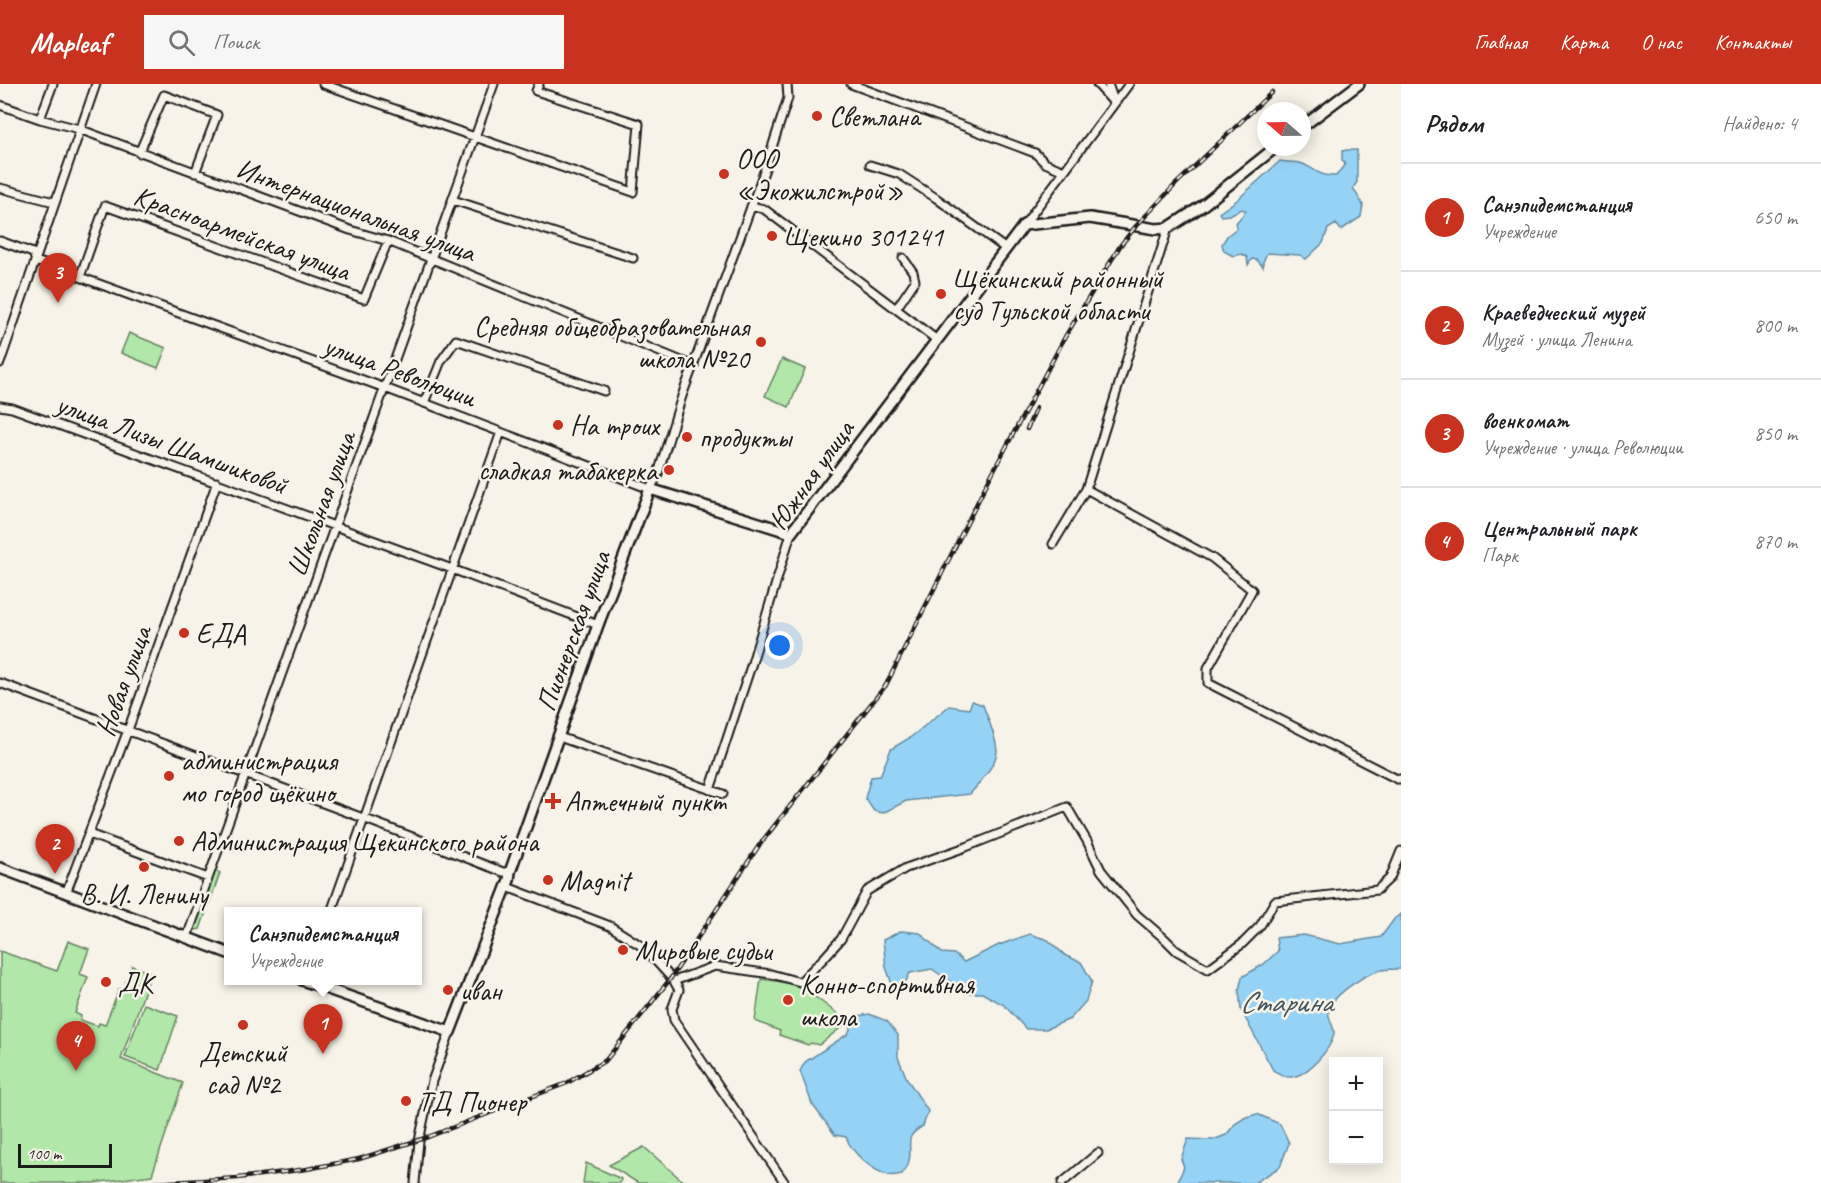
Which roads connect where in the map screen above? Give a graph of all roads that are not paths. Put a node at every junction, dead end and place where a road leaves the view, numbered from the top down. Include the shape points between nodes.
1 (53, 84) edge
2 (96, 84) edge
3 (323, 84) edge
4 (494, 84) edge
5 (539, 84) edge
6 (787, 84) edge
7 (851, 84) edge
8 (1097, 84) edge
9 (1108, 84) edge
10 (1129, 84) edge
11 (1359, 84) edge
12 (1114, 103) junction
13 (0, 105) edge
14 (40, 119) junction
15 (1311, 120) edge
16 (79, 129) junction
17 (474, 138) junction
18 (139, 153) junction
19 (1265, 156) edge
20 (870, 165) dead end
21 (1064, 171) junction
22 (195, 173) junction
23 (0, 188) edge
24 (453, 200) junction
25 (54, 202) junction
26 (751, 206) junction
27 (1024, 225) junction
28 (1168, 228) junction
29 (0, 241) edge
30 (388, 241) junction
31 (1006, 249) junction
32 (633, 258) dead end
33 (903, 258) dead end
34 (431, 259) junction
35 (36, 261) junction
36 (80, 277) junction
37 (896, 309) junction
38 (938, 340) junction
39 (0, 363) edge
40 (694, 366) junction
41 (385, 388) junction
42 (604, 391) dead end
43 (424, 403) junction
44 (0, 406) edge
45 (501, 432) junction
46 (217, 482) junction
47 (650, 489) junction
48 (1086, 489) junction
49 (336, 526) junction
50 (791, 533) junction
51 (1053, 544) dead end
52 (452, 569) junction
53 (598, 625) junction
54 (0, 683) edge
55 (128, 730) junction
56 (559, 737) junction
57 (246, 775) junction
58 (1401, 779) edge
59 (710, 789) junction
60 (723, 794) dead end
61 (363, 818) junction
62 (88, 834) junction
63 (1401, 851) edge
64 (0, 868) edge
65 (510, 872) junction
66 (208, 878) junction
67 (507, 887) junction
68 (66, 893) junction
69 (333, 907) edge
70 (187, 937) junction
71 (224, 951) edge
72 (673, 980) junction
73 (316, 985) edge
74 (450, 1032) junction
75 (1098, 1153) dead end
76 (415, 1183) edge
77 (785, 1183) edge
78 (1062, 1183) edge

1 - 14 street
2 - 16 street
3 - 17 street
4 - 17 street, Школьная улица
5 - 17 street via 536,91 639,124 633,192
6 - 26 street, Пионерская улица via 788,98
7 - 21 street via 1035,153 1045,163
8 - 12 street
9 - 12 street
10 - 12 street
11 - 15 street
12 - 21 street
13 - 14 street, Интернациональная улица
14 - 16 street, Интернациональная улица
16 - 18 street, Интернациональная улица
16 - 25 street
17 - 24 street, Школьная улица
18 - 22 street, Интернациональная улица
18 - 22 street via 164,95 217,115
19 - 28 street
20 - 31 street via 899,174
21 - 27 street
22 - 30 street, Интернациональная улица
23 - 25 street
24 - 32 street
24 - 34 street, Школьная улица
25 - 35 street
26 - 37 street via 764,208
26 - 40 street, Пионерская улица
27 - 28 street via 1090,218
27 - 31 street, Южная улица
28 - 48 street
29 - 35 street, улица Революции via 33,253
30 - 34 street, Интернациональная улица
30 - 36 street, Красноармейская улица via 364,299 105,206
31 - 38 street, Южная улица
33 - 37 street via 915,281
34 - 40 street, Интернациональная улица
34 - 41 street, Школьная улица
35 - 36 street, улица Революции
35 - 39 street
36 - 41 street, улица Революции
37 - 38 street
38 - 50 street, Южная улица
40 - 47 street, Пионерская улица
41 - 43 street, улица Революции
41 - 49 street, Школьная улица
42 - 43 street via 456,340 441,361
43 - 45 street, улица Революции
44 - 46 street, улица Лизы Шамшиковой
45 - 47 street, улица Революции
45 - 52 street
46 - 49 street, улица Лизы Шамшиковой
46 - 55 street, Новая улица
47 - 50 street, улица Революции
47 - 53 street, Пионерская улица
48 - 51 street
48 - 58 street via 1212,558 1252,590 1208,668 1208,683
49 - 52 street, улица Лизы Шамшиковой
49 - 57 street, Школьная улица
50 - 59 street, Южная улица
52 - 53 street, улица Лизы Шамшиковой
52 - 61 street
53 - 56 street, Пионерская улица
54 - 55 street
55 - 57 street
55 - 62 street, Новая улица
56 - 59 street
56 - 65 street, Пионерская улица
57 - 61 street
57 - 66 street, Школьная улица
59 - 60 street
61 - 65 street
61 - 69 street
62 - 66 street
62 - 68 street, Новая улица
63 - 72 street via 1390,878 1377,890 1275,901 1260,926 1208,969 1177,951 1137,915 1101,870 1067,807 906,868 867,891 841,939 801,982 715,966
64 - 68 street
65 - 67 street, Пионерская улица
66 - 70 street, Школьная улица
67 - 72 street via 610,926 643,947
67 - 74 street, Пионерская улица
68 - 70 street
70 - 71 street
72 - 77 street via 679,990 672,1009 674,1020
73 - 74 street
74 - 76 street, Пионерская улица via 432,1081
75 - 78 street

